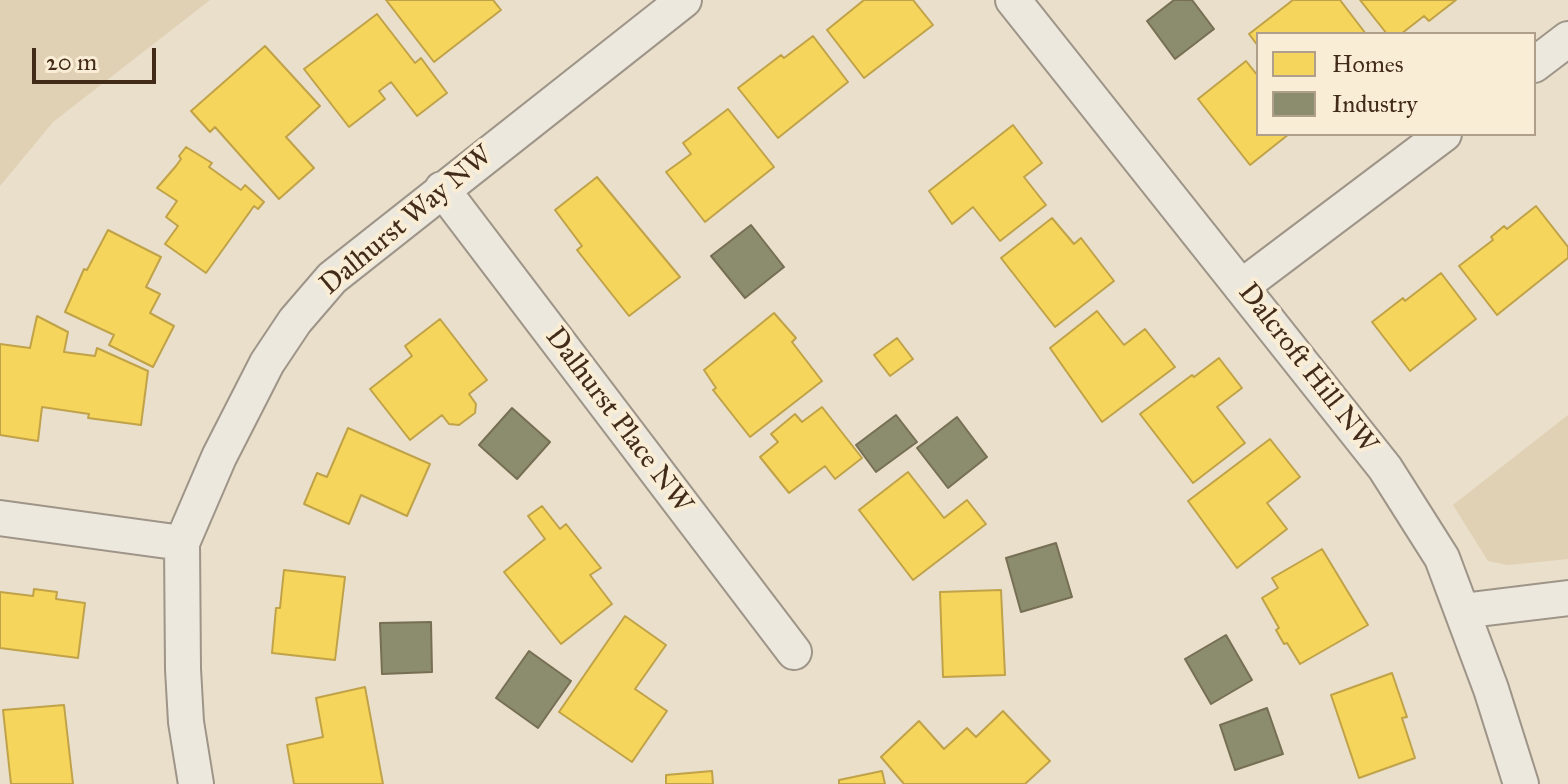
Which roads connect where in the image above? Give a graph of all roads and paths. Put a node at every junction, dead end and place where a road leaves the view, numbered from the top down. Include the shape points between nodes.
1 (684, 0) edge
2 (1013, 0) edge
3 (1568, 39) edge
4 (1536, 63) edge
5 (1441, 136) edge
6 (442, 189) junction
7 (1241, 287) junction
8 (0, 518) edge
9 (182, 543) junction
10 (1568, 598) edge
11 (1462, 611) junction
12 (794, 652) dead end
13 (196, 784) edge
14 (1521, 784) edge

1 - 6 street, Dalhurst Way NW
2 - 7 street, Dalcroft Hill NW
3 - 4 street
5 - 7 street
6 - 9 street, Dalhurst Way NW via 332,278 295,321 219,457
6 - 12 street, Dalhurst Place NW
7 - 11 street, Dalcroft Hill NW via 1385,468 1442,558
8 - 9 street
9 - 13 street, Dalhurst Way NW via 186,722
10 - 11 street
11 - 14 street, Dalcroft Hill NW

